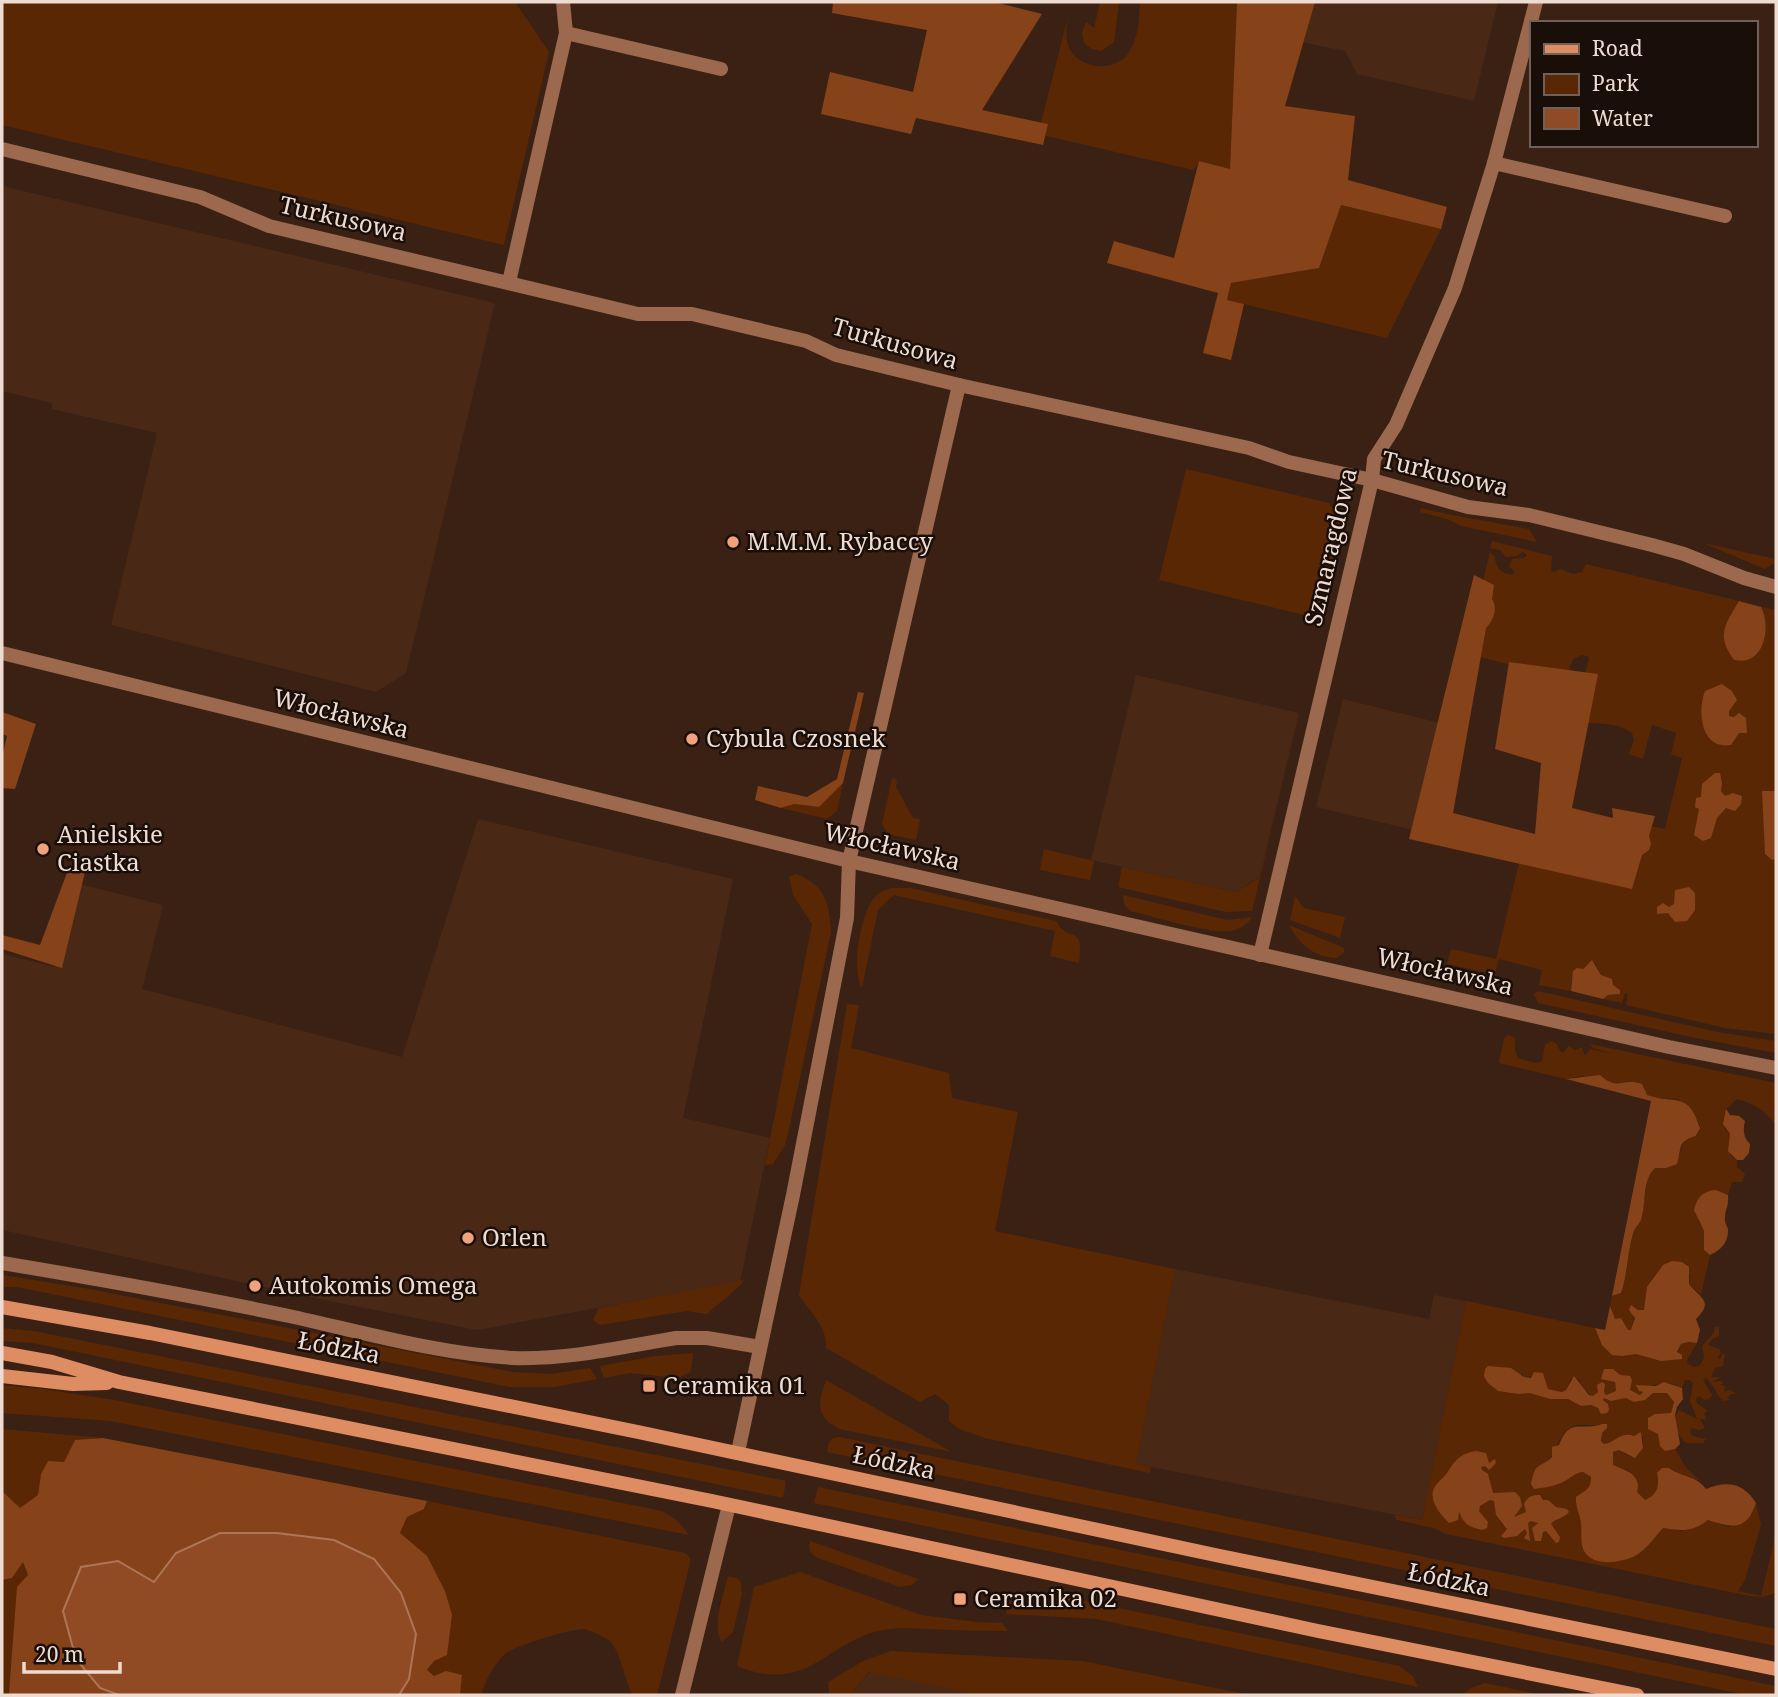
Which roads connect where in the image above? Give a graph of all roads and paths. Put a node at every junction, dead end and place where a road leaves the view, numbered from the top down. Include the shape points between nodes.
1 (563, 2) edge
2 (1536, 2) edge
3 (1531, 21) edge
4 (1530, 25) edge
5 (566, 33) junction
6 (721, 69) dead end
7 (2, 149) edge
8 (1494, 163) junction
9 (1725, 216) dead end
10 (509, 282) junction
11 (960, 385) junction
12 (1372, 480) junction
13 (1776, 587) edge
14 (2, 653) edge
15 (849, 861) junction
16 (1260, 955) junction
17 (1776, 1068) edge
18 (2, 1263) edge
19 (2, 1307) edge
20 (760, 1347) junction
21 (2, 1353) edge
22 (2, 1376) edge
23 (119, 1382) junction
24 (738, 1452) junction
25 (729, 1504) junction
26 (1776, 1669) edge
27 (682, 1695) edge
28 (1637, 1695) edge

1 - 5 street
2 - 3 street, Szmaragdowa
4 - 8 street, Szmaragdowa
5 - 6 street
5 - 10 street
7 - 10 street, Turkusowa via 200,197 269,226
8 - 9 street
8 - 12 street, Szmaragdowa via 1455,288 1396,425 1374,459
10 - 11 street, Turkusowa via 638,314 692,314
11 - 12 street, Turkusowa via 1249,448
11 - 15 street
12 - 13 street, Turkusowa via 1468,507 1529,515 1652,545
12 - 16 street, Szmaragdowa
14 - 15 street, Włocławska
15 - 16 street, Włocławska
15 - 20 street via 847,918
16 - 17 street, Włocławska
18 - 20 street via 483,1355 570,1357 692,1337
19 - 24 main road, Łódzka
20 - 24 street
21 - 23 main road
22 - 23 main road via 73,1384
23 - 25 main road
24 - 26 main road, Łódzka
25 - 27 street
25 - 28 main road

